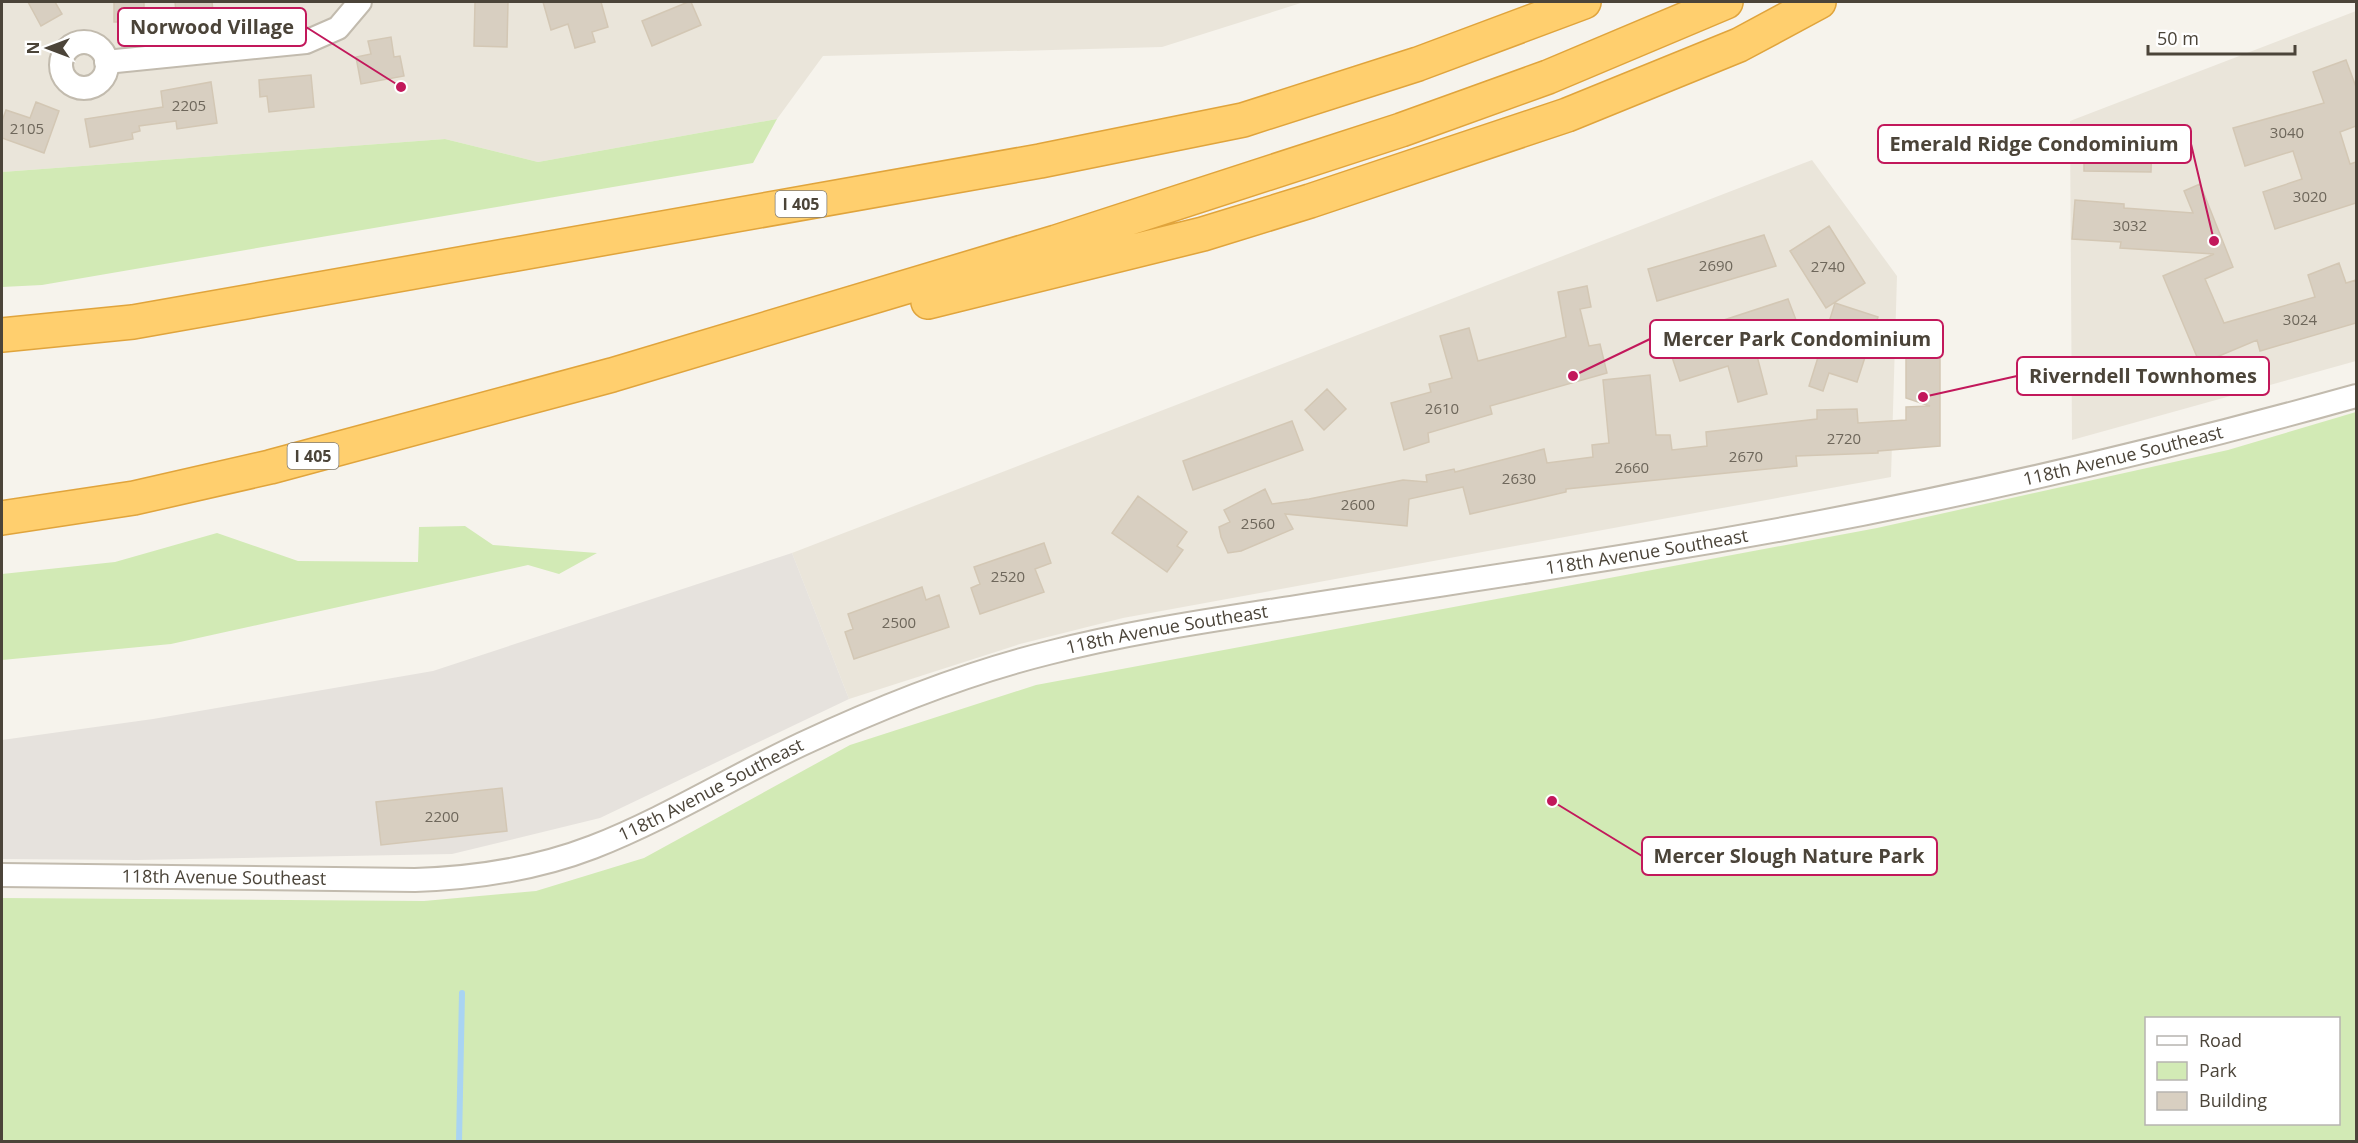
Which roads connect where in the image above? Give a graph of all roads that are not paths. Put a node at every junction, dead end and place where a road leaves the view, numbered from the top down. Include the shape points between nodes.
1 (360, 2) edge
2 (1584, 2) edge
3 (1726, 2) edge
4 (1820, 2) edge
5 (106, 62) dead end
6 (2, 335) edge
7 (612, 375) junction
8 (2356, 396) edge
9 (2, 518) edge
10 (2, 875) edge

1 - 5 street via 338,28 306,42
2 - 6 highway, I 405 via 1418,64 1242,120 1040,161 134,322
3 - 7 highway, I 405 via 1548,76 1401,130 1056,242
4 - 7 highway via 1739,45 1567,115 1310,201 1203,234
7 - 9 highway, I 405 via 270,467 134,498
8 - 10 street, 118th Avenue Southeast via 2247,427 1903,506 1658,551 1173,626 1039,655 909,698 801,744 591,847 512,870 415,880

